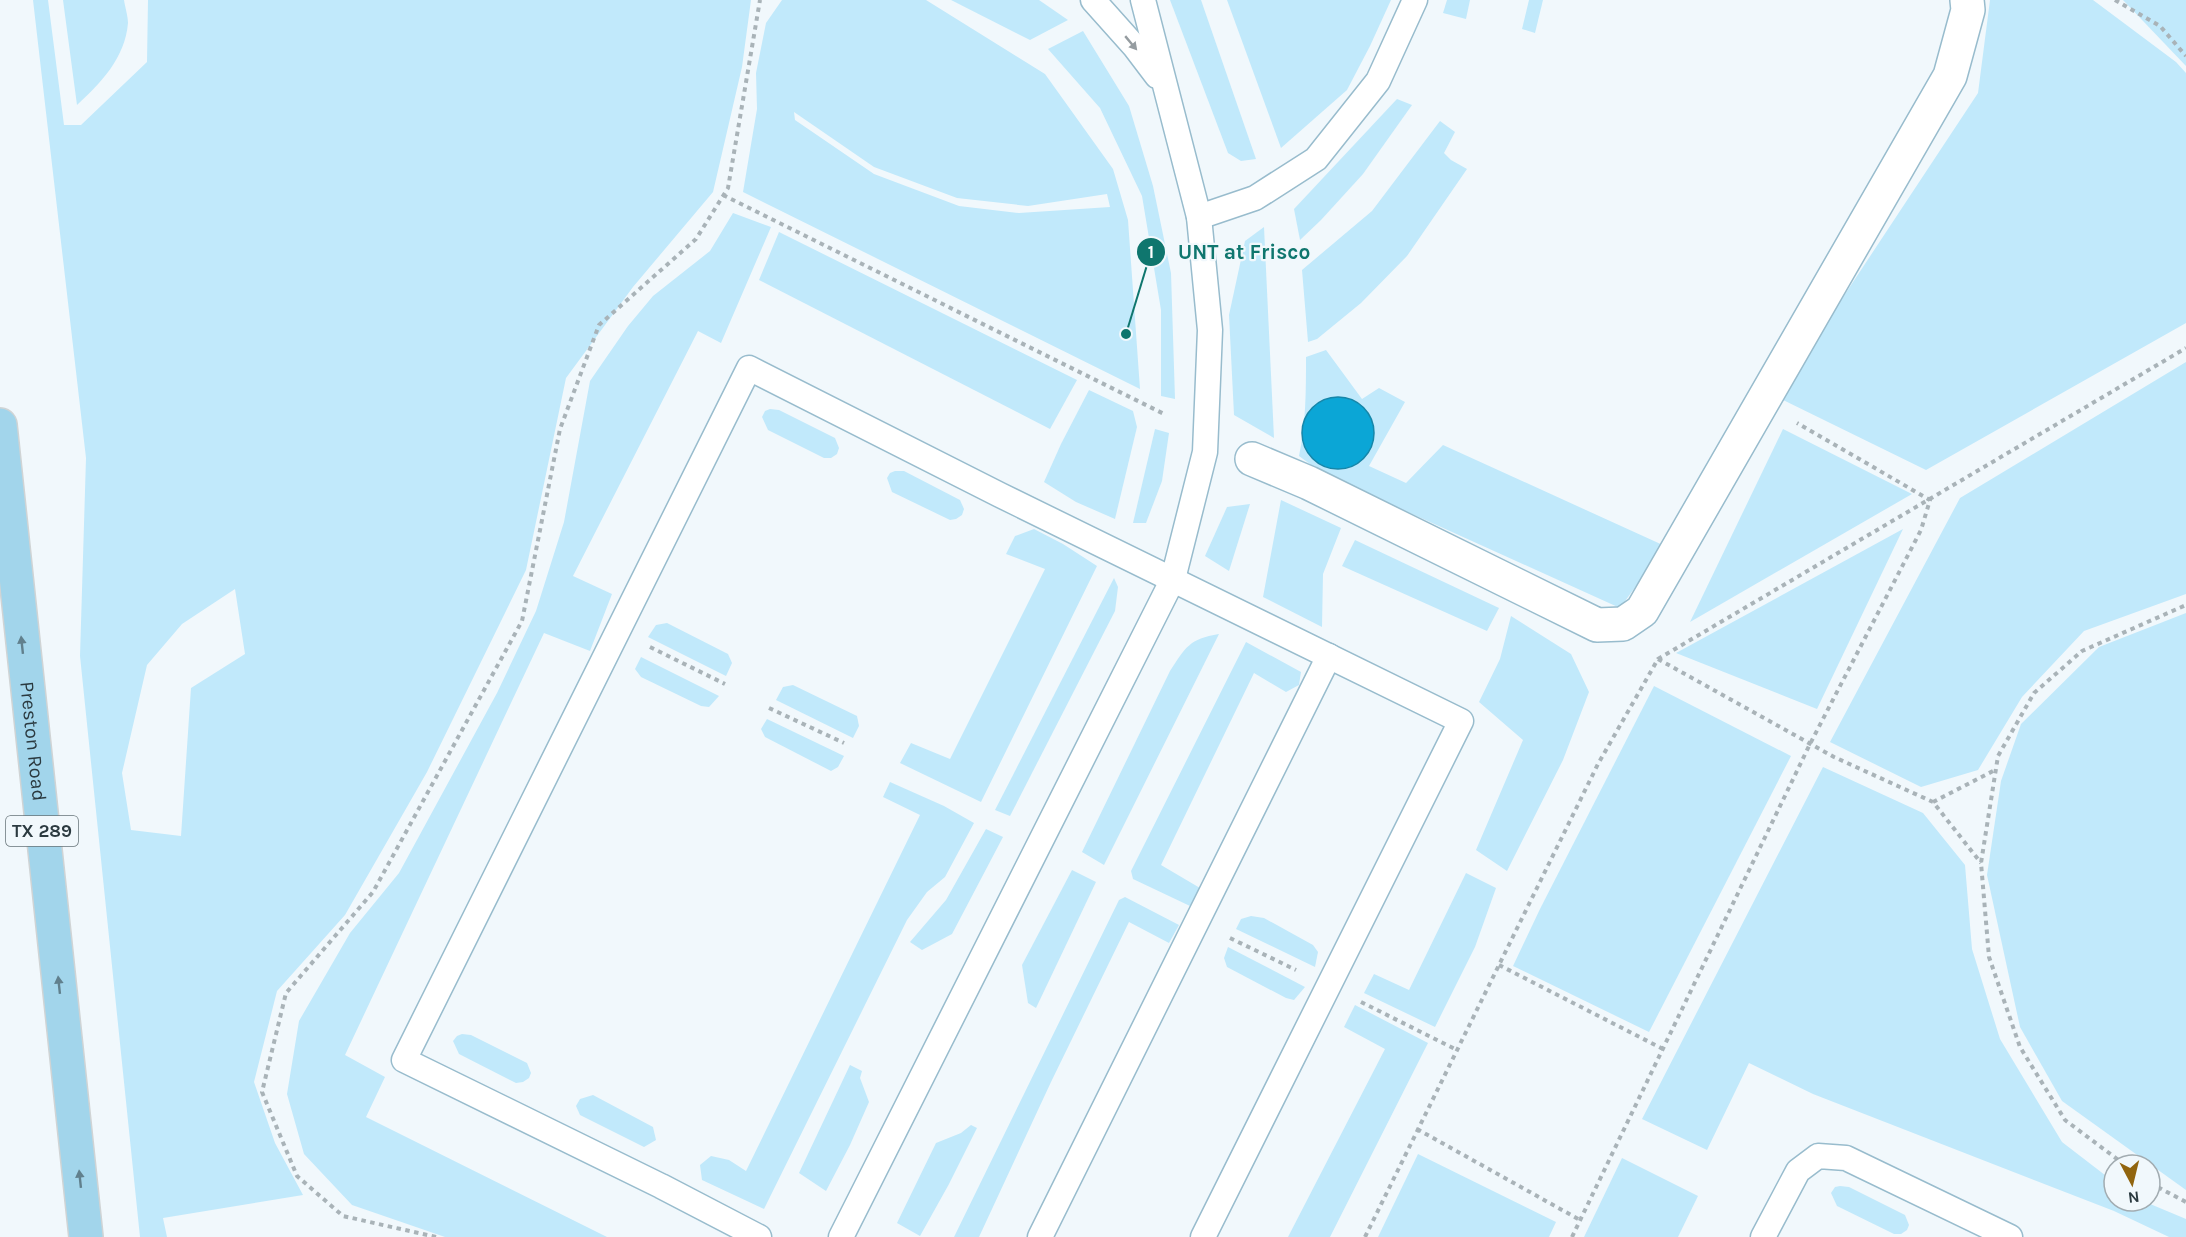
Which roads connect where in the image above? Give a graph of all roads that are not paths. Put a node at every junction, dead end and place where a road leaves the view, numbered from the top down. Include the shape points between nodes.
1 (1093, 0) edge
2 (1143, 0) edge
3 (1415, 0) edge
4 (1967, 0) edge
5 (1166, 87) junction
6 (1198, 217) junction
7 (0, 425) edge
8 (1252, 459) dead end
9 (1173, 579) junction
10 (1329, 656) junction
11 (86, 1237) edge
12 (759, 1237) edge
13 (841, 1237) edge
14 (1040, 1237) edge
15 (1203, 1237) edge
16 (1763, 1237) edge
17 (2010, 1237) edge

1 -> 5 lane
2 - 5 lane
3 - 6 lane via 1378,81 1316,159 1255,198
4 - 8 street via 1968,10 1950,76 1642,611 1623,624 1597,625 1309,483
5 - 6 lane
6 - 9 lane via 1210,330 1204,452
11 -> 7 main road, Preston Road / TX 289
9 - 10 lane
9 - 12 lane via 749,368 404,1060
9 - 13 lane
10 - 14 lane
10 - 15 lane via 1461,721
16 - 17 lane via 1798,1171 1818,1156 1846,1158

